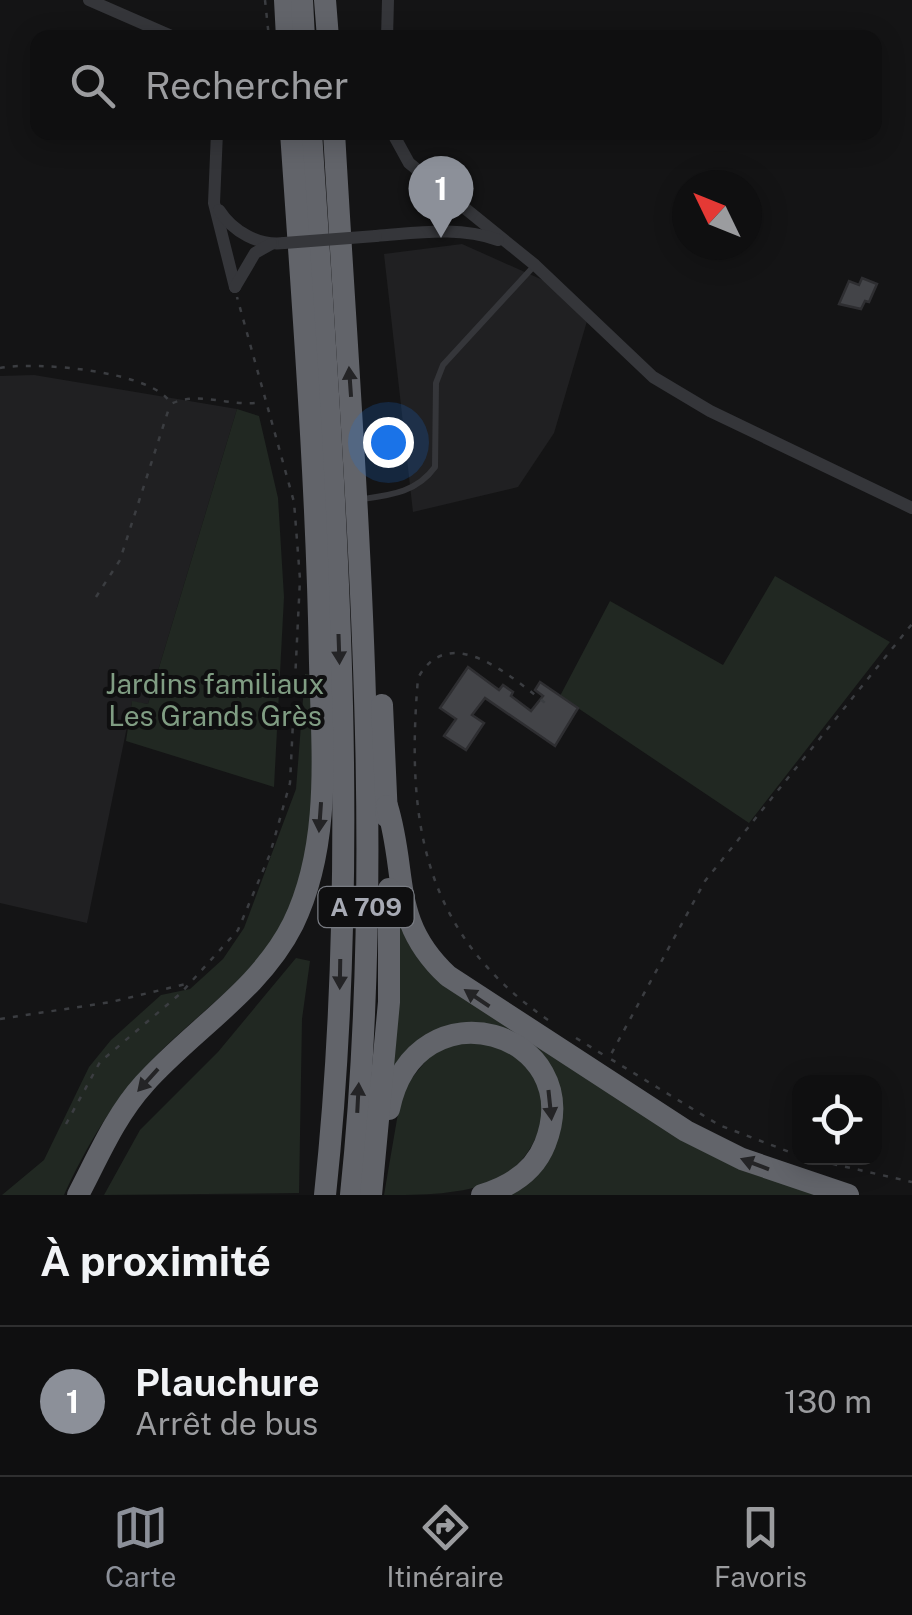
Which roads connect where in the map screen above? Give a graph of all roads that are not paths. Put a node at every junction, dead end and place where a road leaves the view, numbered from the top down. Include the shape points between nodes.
1 (89, 0) edge
2 (285, 0) edge
3 (302, 0) edge
4 (326, 0) edge
5 (388, 0) edge
6 (158, 30) edge
7 (287, 30) edge
8 (304, 30) edge
9 (328, 30) edge
10 (387, 30) edge
11 (217, 140) edge
12 (292, 140) edge
13 (311, 140) edge
14 (334, 140) edge
15 (397, 140) edge
16 (214, 203) junction
17 (506, 243) junction
18 (278, 244) junction
19 (534, 265) junction
20 (357, 500) junction
21 (912, 508) edge
22 (365, 619) junction
23 (387, 806) junction
24 (373, 1170) junction
25 (78, 1195) edge
26 (324, 1195) edge
27 (350, 1195) edge
28 (370, 1195) edge
29 (482, 1195) edge
30 (848, 1195) edge

1 - 6 street
2 - 7 highway
3 - 8 highway
4 - 9 highway
5 - 10 street
11 - 16 street
12 -> 25 highway via 316,512 316,854 282,942 239,994 141,1087
13 -> 26 highway, A 709 via 343,774 339,1000
20 -> 14 highway, A 709
15 - 17 street via 409,162
16 - 18 street via 227,222
16 - 18 street via 235,288 255,253
17 - 18 street, bridge via 477,233
17 - 19 street
19 - 20 lane via 443,365 428,476 398,494
19 - 21 street via 653,377
20 - 22 highway, A 709
22 - 23 highway via 378,649
27 -> 22 highway, A 709 via 366,971
23 - 24 highway via 389,1002
30 -> 23 highway via 686,1132 448,976 407,922
24 - 28 highway
24 -> 29 highway via 402,1070 449,1034 481,1031 531,1057 552,1098 552,1127 540,1156 522,1177

